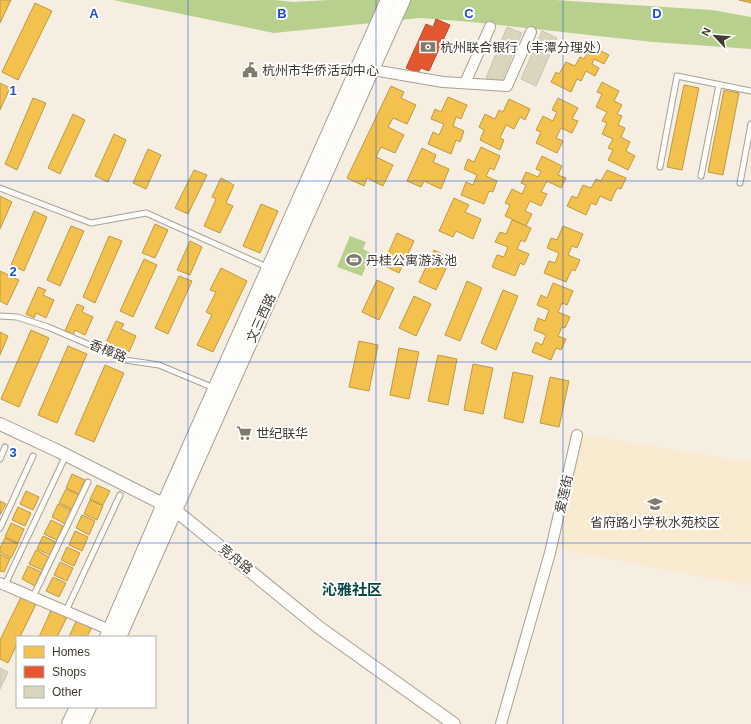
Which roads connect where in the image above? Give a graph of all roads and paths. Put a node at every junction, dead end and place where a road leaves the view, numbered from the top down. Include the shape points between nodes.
1 (388, 0) edge
2 (404, 0) edge
3 (490, 27) dead end
4 (531, 32) dead end
5 (373, 70) junction
6 (466, 83) junction
7 (719, 86) junction
8 (751, 91) edge
9 (751, 124) edge
10 (660, 167) dead end
11 (701, 176) dead end
12 (740, 183) dead end
13 (0, 188) edge
14 (270, 268) junction
15 (0, 316) edge
16 (216, 389) junction
17 (0, 424) edge
18 (577, 435) dead end
19 (6, 447) dead end
20 (66, 455) junction
21 (33, 456) dead end
22 (0, 459) edge
23 (88, 482) dead end
24 (120, 495) dead end
25 (169, 507) junction
26 (0, 528) edge
27 (3, 584) edge
28 (33, 597) junction
29 (66, 611) junction
30 (112, 635) edge
31 (77, 708) edge
32 (89, 708) edge
33 (69, 724) edge
34 (81, 724) edge
35 (454, 724) edge
36 (501, 724) edge

1 - 14 main road, 文三西路
2 - 5 main road, 文三西路
3 - 6 street
4 - 6 street via 507,86
5 - 6 street via 443,82
5 - 25 main road, 文三西路
7 - 8 lane
7 - 10 lane via 677,76
7 - 11 lane
9 - 12 lane
13 - 14 lane via 91,223 146,213
14 - 16 main road, 文三西路
15 - 16 lane, 香樟路 via 17,317 125,360 159,365
16 - 25 main road, 文三西路
17 - 20 street, 竞舟路
18 - 36 street, 爱莲街 via 550,552
19 - 22 lane
20 - 25 street, 竞舟路
20 - 27 lane
21 - 26 lane
23 - 28 lane
24 - 29 lane
25 - 30 main road, 文三西路
25 - 35 street, 竞舟路 via 322,629
27 - 28 street
28 - 29 street
29 - 30 street
31 - 33 main road
32 - 34 main road

